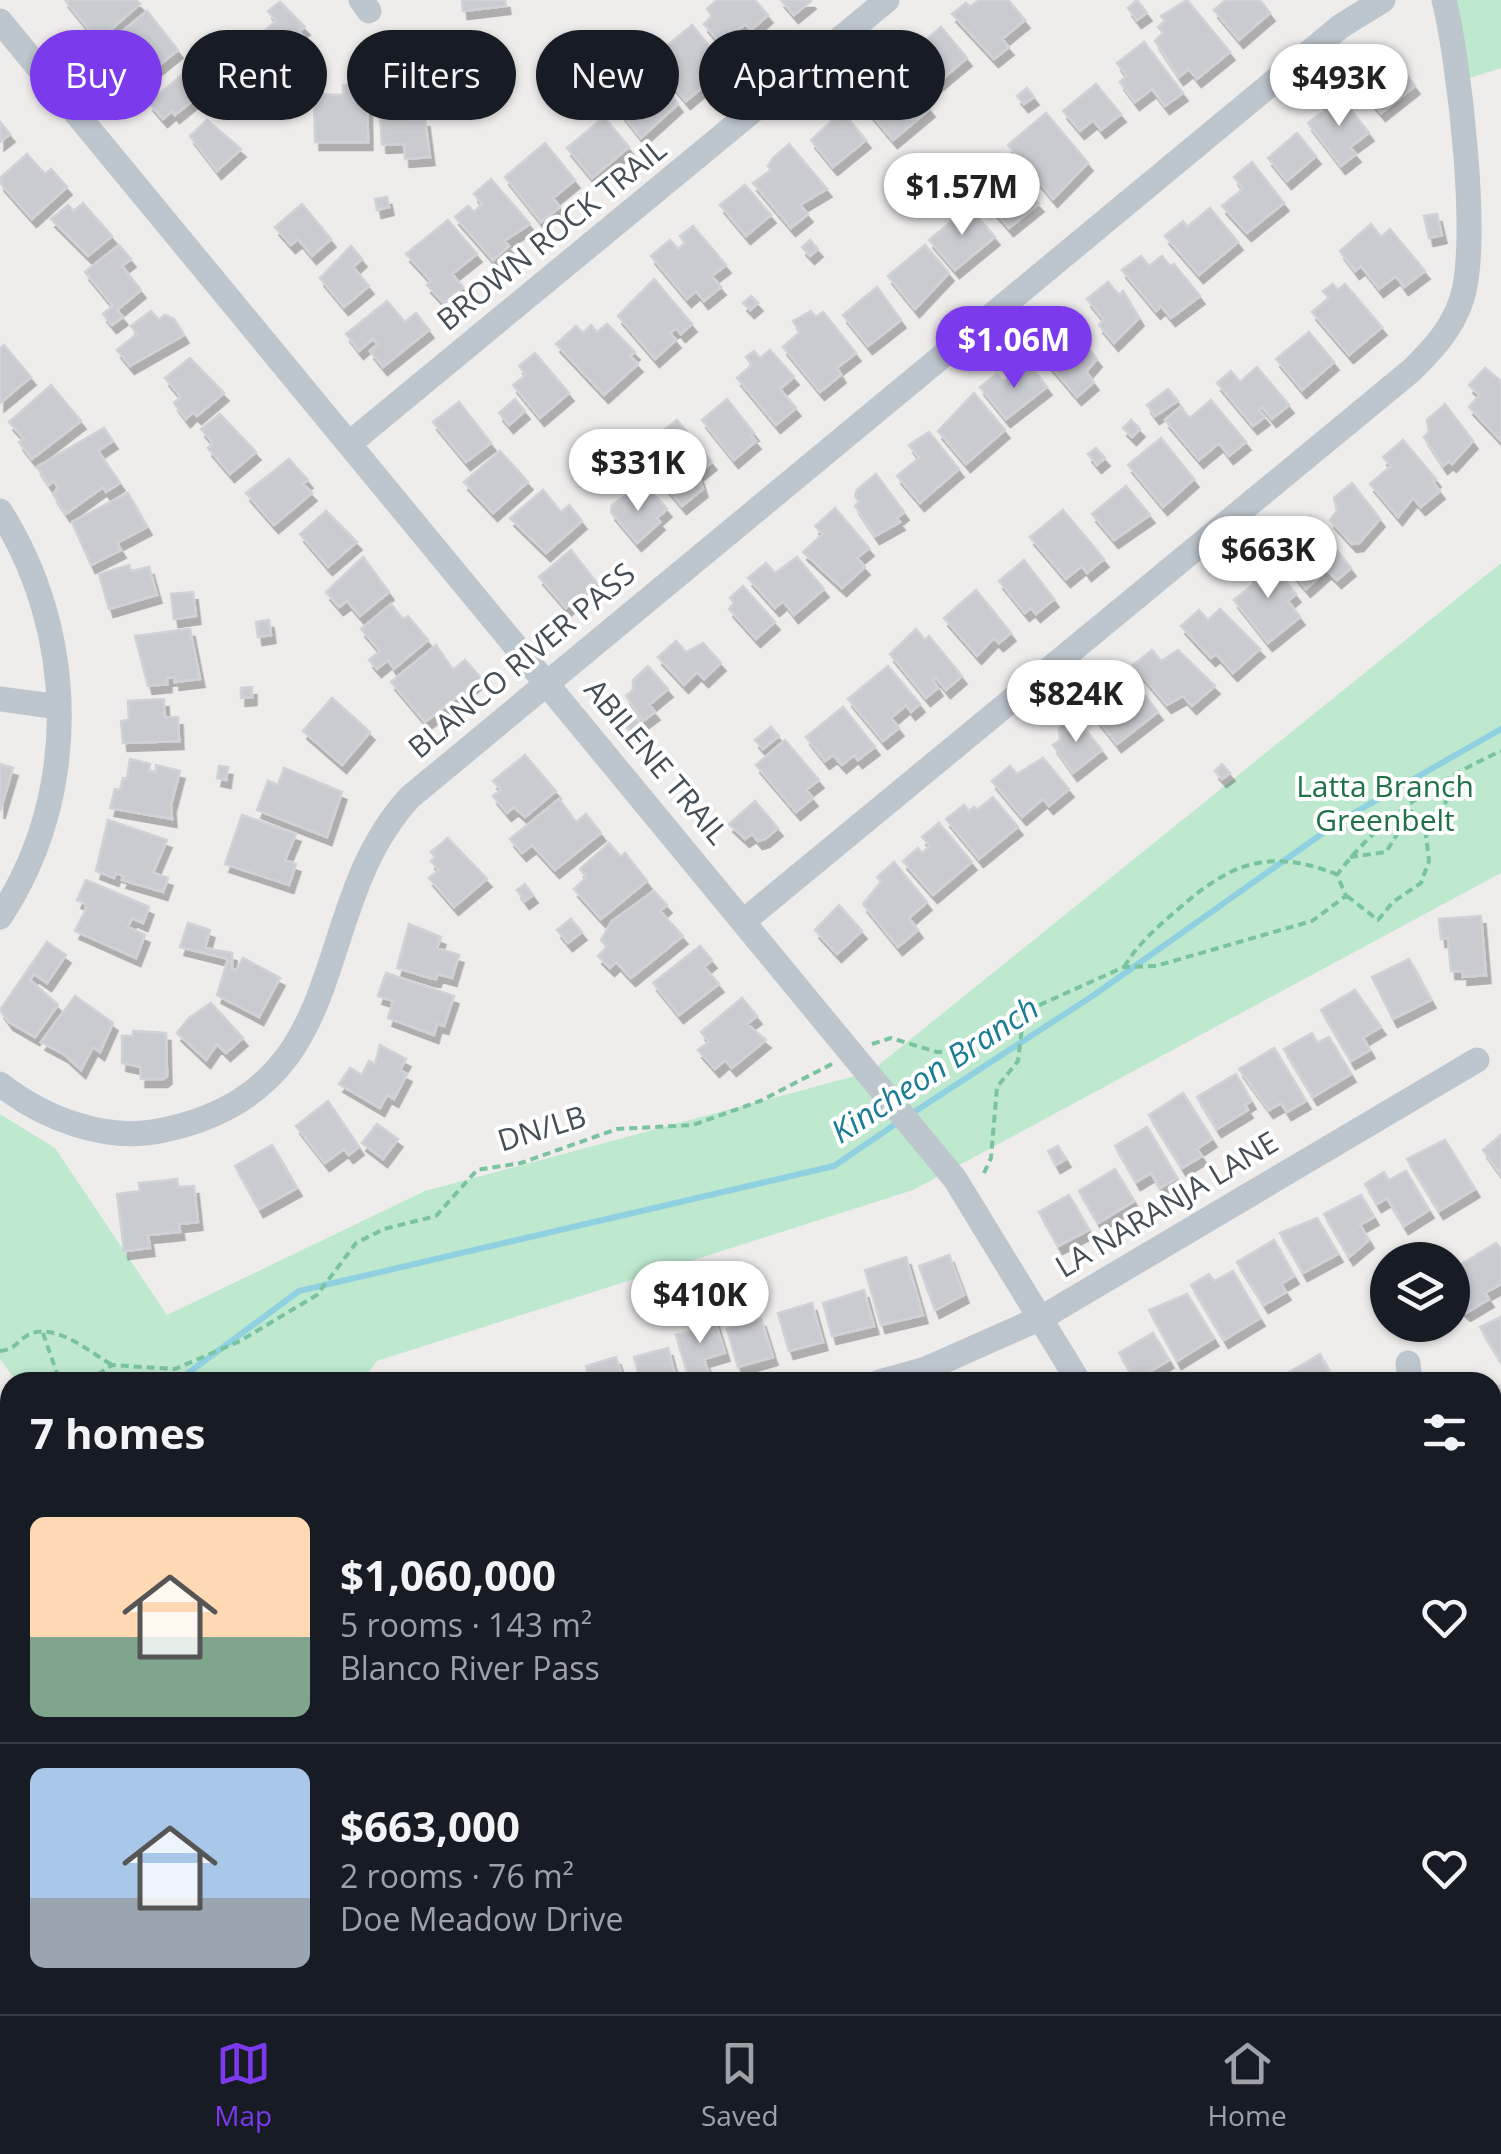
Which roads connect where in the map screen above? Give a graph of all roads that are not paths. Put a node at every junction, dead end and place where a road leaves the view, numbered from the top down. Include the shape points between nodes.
1 (887, 0) edge
2 (1383, 0) edge
3 (1444, 0) edge
4 (0, 21) edge
5 (350, 443) junction
6 (0, 510) edge
7 (548, 682) junction
8 (0, 699) edge
9 (59, 707) junction
10 (0, 916) edge
11 (745, 920) junction
12 (1477, 1060) dead end
13 (0, 1084) edge
14 (1043, 1317) junction
15 (915, 1372) edge
16 (1073, 1372) edge

1 - 5 street, BROWN ROCK TRAIL
2 - 7 street, BLANCO RIVER PASS via 1341,26
3 - 11 street via 1470,246 1462,300 1445,333 1412,370
4 - 5 street, ABILENE TRAIL
5 - 7 street, ABILENE TRAIL
6 - 9 street via 44,603
7 - 11 street, ABILENE TRAIL
7 - 13 street, BLANCO RIVER PASS via 410,796 382,831 316,1012 261,1085 195,1122 132,1134 54,1117
8 - 9 street
9 - 10 street via 56,771 41,832
11 - 14 street, ABILENE TRAIL via 865,1052
12 - 14 street, LA NARANJA LANE
14 - 15 street, LA NARANJA LANE
14 - 16 street, ABILENE TRAIL

